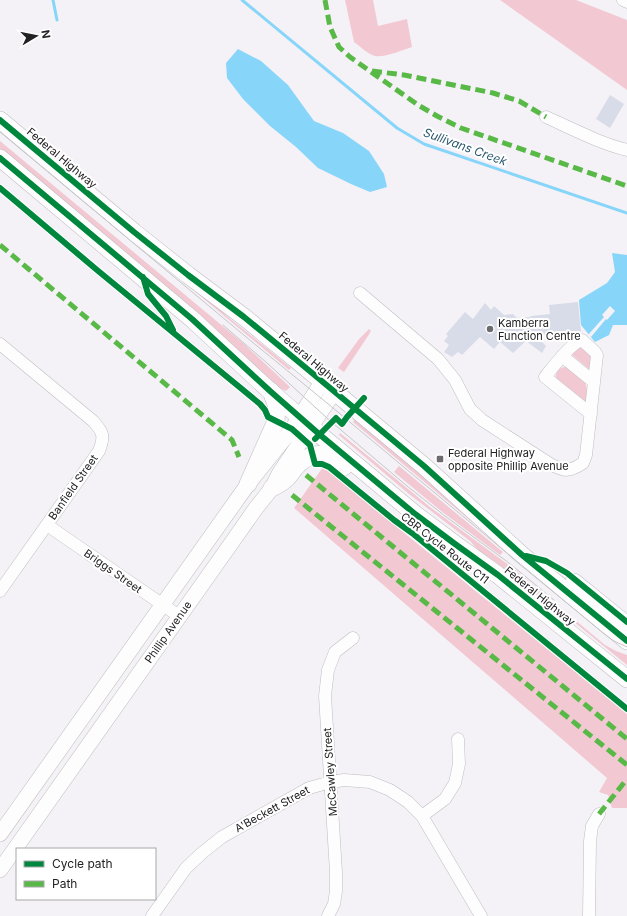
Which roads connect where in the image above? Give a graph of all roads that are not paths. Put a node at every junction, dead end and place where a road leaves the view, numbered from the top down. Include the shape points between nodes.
1 (623, 0) edge
2 (627, 2) edge
3 (546, 116) dead end
4 (0, 120) edge
5 (627, 150) edge
6 (0, 158) edge
7 (360, 293) dead end
8 (0, 344) edge
9 (562, 356) junction
10 (594, 382) junction
11 (328, 387) junction
12 (270, 391) junction
13 (591, 414) junction
14 (305, 422) junction
15 (248, 484) junction
16 (272, 488) junction
17 (415, 514) junction
18 (47, 525) junction
19 (540, 570) junction
20 (0, 591) edge
21 (162, 605) junction
22 (179, 616) junction
23 (627, 625) edge
24 (353, 638) dead end
25 (627, 641) edge
26 (627, 679) edge
27 (458, 739) dead end
28 (331, 782) junction
29 (599, 814) dead end
30 (422, 816) junction
31 (0, 834) edge
32 (0, 870) edge
33 (152, 916) edge
34 (328, 916) edge
35 (481, 916) edge
36 (589, 916) edge

1 - 2 street
3 - 5 street via 586,135
4 - 11 highway, Federal Highway via 134,232 244,317
6 - 12 highway, Federal Highway via 192,319
7 - 13 street via 438,359 455,380 470,408 482,420 559,469 573,470 583,463
8 - 18 street, Banfield Street via 101,430 103,442 99,451
9 - 10 street
9 - 10 street via 577,341 582,340 597,356
9 - 13 street via 545,377
10 - 13 street
11 - 14 main road, Phillip Avenue
11 - 19 highway, Federal Highway via 424,466
12 - 14 highway, Federal Highway
12 - 15 highway via 277,407 276,421
14 - 15 main road, Phillip Avenue via 292,429
14 - 16 main road, Phillip Avenue
14 - 17 highway, Federal Highway
15 - 21 main road, Phillip Avenue
16 - 17 highway via 285,480 307,458 316,455 330,456 392,507 404,513
16 - 22 main road, Phillip Avenue
17 - 26 highway, Federal Highway via 498,575
18 - 20 street, Banfield Street
18 - 21 street, Briggs Street
19 - 23 highway via 570,580
19 - 25 highway, Federal Highway
21 - 22 street, Briggs Street
21 - 31 main road, Phillip Avenue
22 - 32 main road, Phillip Avenue
24 - 28 street, McCawley Street via 335,652 328,670 325,696
27 - 30 street via 459,764 455,783 445,799
28 - 30 street, A'Beckett Street via 370,782 390,790 408,802
28 - 33 street, A'Beckett Street via 309,788 222,837 186,868
28 - 34 street, McCawley Street via 336,891 334,904
29 - 36 street via 592,826 590,841
30 - 35 street, A'Beckett Street

